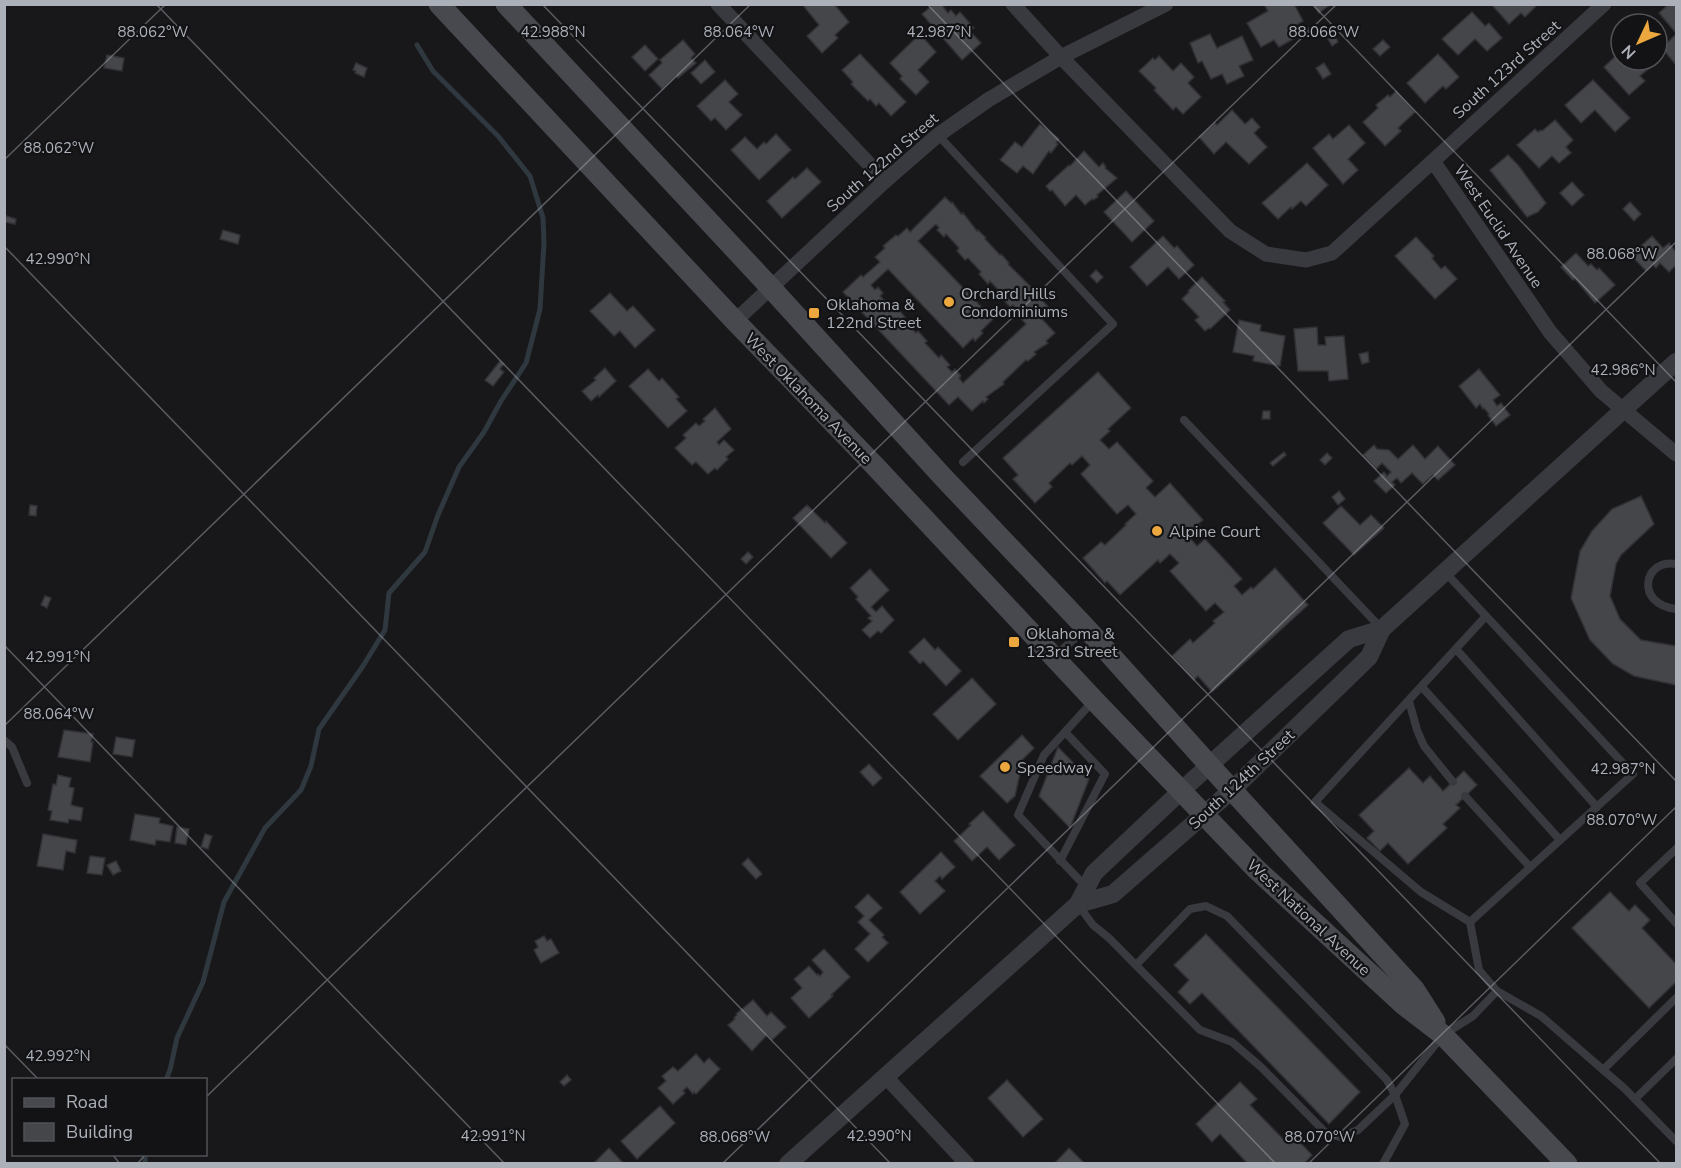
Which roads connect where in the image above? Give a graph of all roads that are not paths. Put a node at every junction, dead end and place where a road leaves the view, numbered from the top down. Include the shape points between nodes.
1 (439, 4) edge
2 (506, 4) edge
3 (718, 4) edge
4 (1013, 4) edge
5 (1166, 4) edge
6 (1604, 4) edge
7 (1061, 57) junction
8 (938, 135) junction
9 (1433, 161) junction
10 (885, 181) junction
11 (771, 288) junction
12 (735, 321) junction
13 (1677, 362) edge
14 (1623, 411) junction
15 (1184, 420) dead end
16 (1677, 454) edge
17 (963, 462) dead end
18 (1677, 564) edge
19 (1445, 572) junction
20 (1677, 609) edge
21 (1486, 616) junction
22 (1087, 629) junction
23 (1382, 629) junction
24 (1456, 650) junction
25 (1054, 657) junction
26 (1422, 687) junction
27 (1094, 700) junction
28 (1409, 701) junction
29 (1065, 732) junction
30 (4, 740) edge
31 (1210, 766) junction
32 (1453, 782) dead end
33 (27, 783) dead end
34 (1232, 790) junction
35 (1181, 791) junction
36 (1465, 796) dead end
37 (1596, 807) junction
38 (1204, 815) junction
39 (1560, 840) junction
40 (1677, 849) edge
41 (1060, 861) junction
42 (1530, 867) junction
43 (1087, 887) junction
44 (1078, 904) junction
45 (1470, 922) junction
46 (1677, 923) edge
47 (1136, 965) junction
48 (1497, 991) junction
49 (1677, 998) edge
50 (1443, 1035) junction
51 (1677, 1059) edge
52 (1603, 1070) junction
53 (885, 1076) junction
54 (1395, 1095) junction
55 (1635, 1099) junction
56 (1677, 1141) edge
57 (788, 1164) edge
58 (967, 1164) edge
59 (1383, 1164) edge
60 (1567, 1164) edge

1 - 12 main road, West Oklahoma Avenue
2 - 11 main road
3 - 10 street
4 - 7 street, West Euclid Avenue
5 - 7 street, South 122nd Street
6 - 9 street, South 123rd Street
7 - 8 street, South 122nd Street
7 - 9 street, West Euclid Avenue via 1230,231 1266,254 1306,260 1332,253
8 - 10 street, South 122nd Street
8 - 17 lane via 1113,324
9 - 14 street, West Euclid Avenue via 1550,332
10 - 11 street, South 122nd Street
11 - 12 street, South 122nd Street
11 - 22 main road
12 - 25 main road, West Oklahoma Avenue
13 - 14 street, South 124th Street
14 - 16 street, West Euclid Avenue
14 - 19 street, South 124th Street
15 - 23 lane
18 - 20 lane via 1668,562 1657,568 1648,580 1648,590 1656,603
19 - 21 lane
19 - 23 street, South 124th Street
21 - 24 lane
21 - 37 lane via 1633,774
22 - 25 lane
22 - 31 main road
23 - 31 street, South 124th Street via 1349,639
23 - 34 street, South 124th Street via 1370,657
24 - 26 lane
24 - 37 lane
25 - 27 main road, West Oklahoma Avenue
26 - 28 lane
26 - 39 lane
27 - 29 lane
27 - 35 main road, West Oklahoma Avenue
28 - 32 lane via 1424,746
28 - 45 lane via 1315,802 1421,892
29 - 41 lane via 1105,774
29 - 41 lane via 1044,755 1018,815
30 - 33 lane via 12,747
31 - 34 main road, West National Avenue
31 - 35 street, South 124th Street
34 - 38 street, South 124th Street
34 - 50 main road, West National Avenue via 1414,988
35 - 38 main road, West National Avenue
35 - 43 street, South 124th Street via 1094,873
36 - 42 lane
37 - 39 lane
38 - 44 street, South 124th Street via 1113,894
38 - 50 main road, West National Avenue via 1256,869 1404,1005
39 - 42 lane
40 - 46 lane via 1640,883
41 - 43 lane
42 - 45 lane
43 - 44 street, South 124th Street
44 - 47 lane via 1093,925
44 - 53 street, South 124th Street
45 - 48 lane via 1479,970
47 - 54 lane via 1200,1030 1232,1042 1325,1132 1340,1137 1358,1130
47 - 54 lane via 1190,909 1206,906 1227,916 1386,1080
48 - 50 lane via 1473,1016
48 - 52 lane via 1541,1016
49 - 52 lane
50 - 54 lane
50 - 60 main road, West National Avenue
51 - 55 lane
52 - 55 lane
53 - 57 street, South 124th Street
53 - 58 street
54 - 59 lane via 1405,1124
55 - 56 lane

